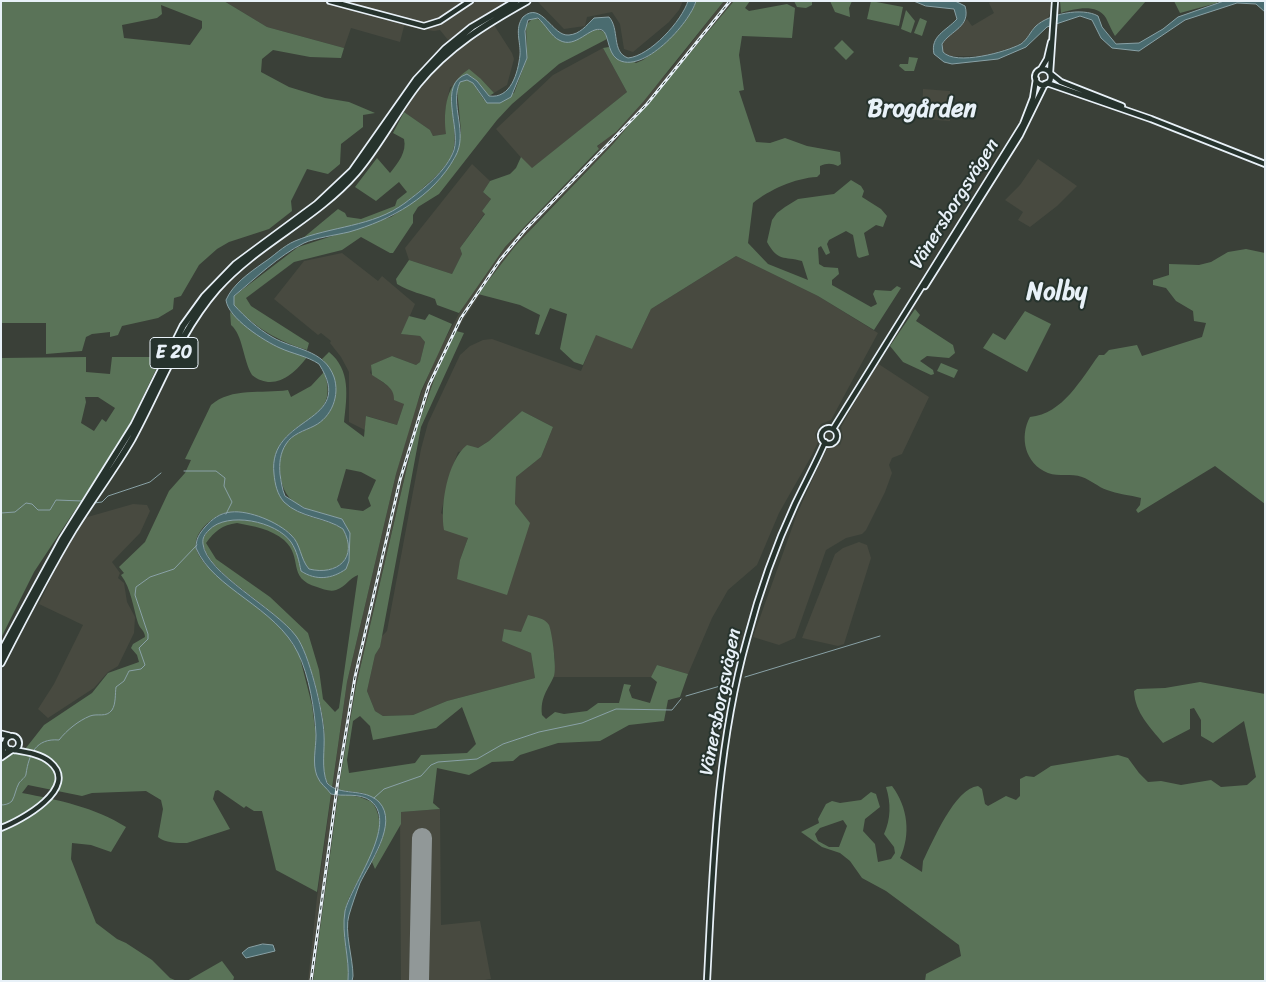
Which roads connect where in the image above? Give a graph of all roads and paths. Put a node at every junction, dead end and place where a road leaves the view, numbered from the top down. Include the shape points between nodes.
1 (330, 1) edge
2 (470, 1) edge
3 (516, 1) edge
4 (528, 1) edge
5 (1055, 1) edge
6 (1053, 30) junction
7 (1041, 69) junction
8 (1050, 73) junction
9 (1036, 80) junction
10 (1046, 84) junction
11 (1151, 119) junction
12 (1265, 164) edge
13 (888, 341) junction
14 (833, 429) junction
15 (825, 442) junction
16 (1, 652) edge
17 (1, 663) edge
18 (9, 736) joint
19 (3, 739) edge
20 (19, 743) junction
21 (13, 750) junction
22 (26, 752) junction
23 (1, 757) edge
24 (1, 828) edge
25 (707, 981) edge

1 - 2 main road via 418,26 435,23
3 - 16 highway, E 20 via 445,49 416,80 352,171 317,204 236,264 204,297 183,326 134,425 62,540
4 - 17 highway, E 20 via 488,22 448,53 418,84 369,156 337,193 249,259 208,300 171,357 131,441 62,550
5 - 6 main road
6 - 7 main road via 1047,59
6 - 8 main road
7 - 8 main road
7 - 9 main road
8 - 10 main road
8 - 11 main road via 1061,82
9 - 10 main road via 1039,84
9 - 13 main road, Vänersborgsvägen via 1034,98 1023,124
10 - 11 main road
10 - 13 main road, Vänersborgsvägen via 1020,135
11 - 12 main road
13 - 14 main road, Vänersborgsvägen
14 - 15 main road, Vänersborgsvägen via 823,431
14 - 15 main road, Vänersborgsvägen via 837,434 836,440
15 - 25 main road, Vänersborgsvägen via 769,569 748,633 735,688 719,795
18 - 19 highway
18 - 20 main road via 16,737
19 - 21 main road
19 - 23 highway
20 - 21 main road
20 - 22 main road
21 - 22 main road
21 - 23 highway
22 - 24 main road via 50,762 57,772 58,782 55,790 36,810

